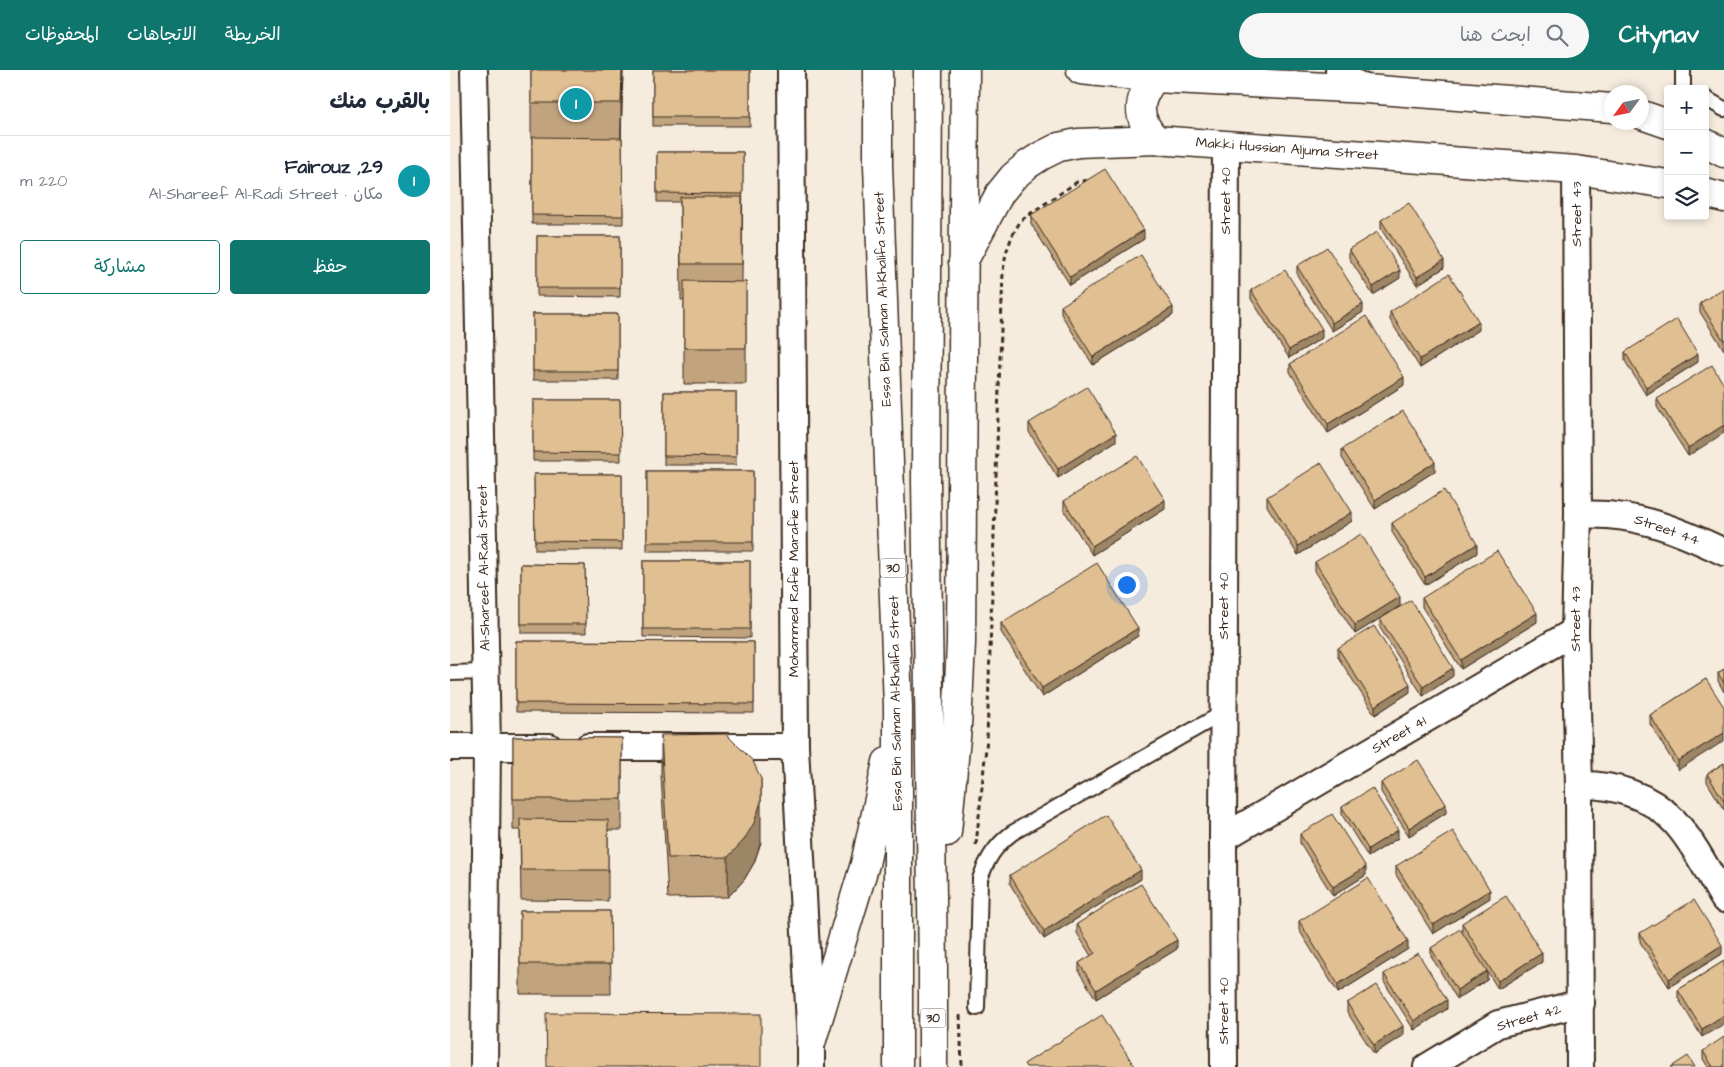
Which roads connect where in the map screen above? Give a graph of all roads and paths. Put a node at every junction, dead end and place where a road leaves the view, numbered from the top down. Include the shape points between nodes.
1 (474, 70) edge
2 (791, 70) edge
3 (866, 70) edge
4 (878, 70) edge
5 (928, 70) edge
6 (965, 70) edge
7 (1081, 70) edge
8 (1304, 70) edge
9 (1339, 70) edge
10 (1684, 70) edge
11 (1155, 78) junction
12 (1280, 84) junction
13 (1685, 85) edge
14 (1366, 89) junction
15 (1709, 101) edge
16 (1604, 107) edge
17 (1724, 110) edge
18 (1649, 117) edge
19 (1664, 123) edge
20 (1156, 140) junction
21 (1226, 145) junction
22 (1709, 145) edge
23 (1724, 153) edge
24 (878, 165) junction
25 (1576, 170) junction
26 (1091, 180) edge
27 (1664, 183) edge
28 (1709, 193) edge
29 (1724, 198) edge
30 (963, 262) junction
31 (1578, 515) junction
32 (1724, 552) edge
33 (1575, 631) junction
34 (450, 672) edge
35 (486, 672) junction
36 (898, 707) junction
37 (1223, 713) junction
38 (450, 747) edge
39 (487, 747) junction
40 (795, 747) junction
41 (1579, 785) junction
42 (1223, 838) junction
43 (976, 847) dead end
44 (1724, 899) edge
45 (933, 968) junction
46 (1581, 1003) junction
47 (960, 1006) dead end
48 (977, 1008) dead end
49 (811, 1055) edge
50 (484, 1067) edge
51 (898, 1067) edge
52 (933, 1067) edge
53 (962, 1067) edge
54 (1224, 1067) edge
55 (1427, 1067) edge
56 (1580, 1067) edge

1 - 35 street, Al-Shareef Al-Radi Street
2 - 40 street, Mohammed Rafie Marafie Street
3 - 24 main road
4 - 24 main road, Essa Bin Salman Al-Khalifa Street / 30
5 - 45 main road, 30 via 926,481
6 - 30 main road
7 - 11 main road
8 - 12 street
9 - 14 street
10 - 13 lane
11 - 12 main road
11 - 20 main road via 1146,88 1141,116 1146,130
12 - 14 main road
14 - 16 main road
15 - 17 lane
18 - 19 main road
20 - 21 main road, Makki Hussian Aljuma Street
20 - 30 main road, Makki Hussian Aljuma Street via 1078,143 1059,147 1041,156 1013,177 1000,193
21 - 25 main road, Makki Hussian Aljuma Street
21 - 37 street, Street 40
22 - 23 main road
24 - 36 main road, Essa Bin Salman Al-Khalifa Street / 30
25 - 27 main road, Makki Hussian Aljuma Street
25 - 31 street, Street 43
26 - 43 path via 1077,182 1021,220 1006,253 987,738
28 - 29 main road
30 - 45 main road via 961,643 957,727
31 - 32 street, Street 44 via 1623,515 1644,520
31 - 33 street, Street 43
33 - 41 street, Street 43
33 - 42 street, Street 41
34 - 35 lane
35 - 39 street, Al-Shareef Al-Radi Street
36 - 49 main road via 865,864
36 - 51 main road, Essa Bin Salman Al-Khalifa Street / 30
37 - 42 street, Street 40
37 - 48 lane via 1012,833 993,850 980,879
38 - 39 street
39 - 40 street
39 - 50 street, Al-Shareef Al-Radi Street
40 - 49 street, Mohammed Rafie Marafie Street
41 - 44 street via 1594,784 1618,789 1664,811 1683,833
41 - 46 street, Street 43
42 - 54 street, Street 40
45 - 52 main road, 30
46 - 55 street, Street 42 via 1498,1024
46 - 56 street, Street 43
47 - 53 path

